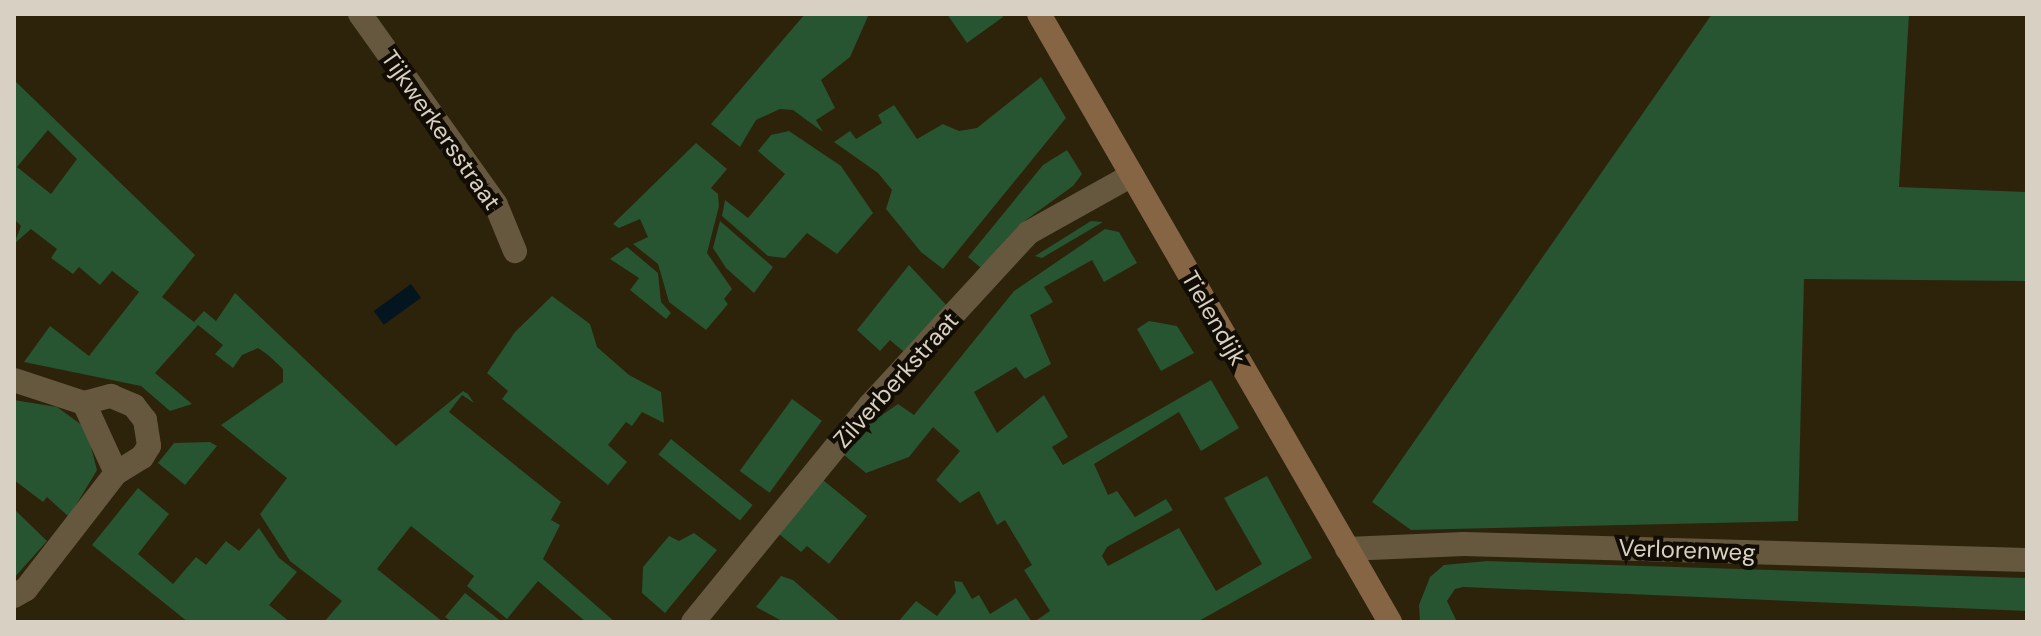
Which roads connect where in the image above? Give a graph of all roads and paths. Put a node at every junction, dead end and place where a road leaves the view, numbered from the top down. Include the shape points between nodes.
1 (360, 14) edge
2 (1039, 14) edge
3 (1132, 175) junction
4 (515, 251) dead end
5 (14, 380) edge
6 (84, 403) junction
7 (116, 473) junction
8 (1347, 549) junction
9 (2027, 560) edge
10 (14, 596) edge
11 (693, 622) edge
12 (1390, 622) edge

1 - 4 street, Tijkwerkersstraat via 496,205
2 - 3 street, Tielendijk
3 - 8 street, Tielendijk
3 - 11 street, Zilverberkstraat via 1028,233 870,405
5 - 6 street
6 - 7 street
6 - 7 street via 111,396 134,406 145,420 149,446 142,457
7 - 10 street via 26,589
8 - 9 street, Verlorenweg via 1464,544
8 - 12 street, Tielendijk

